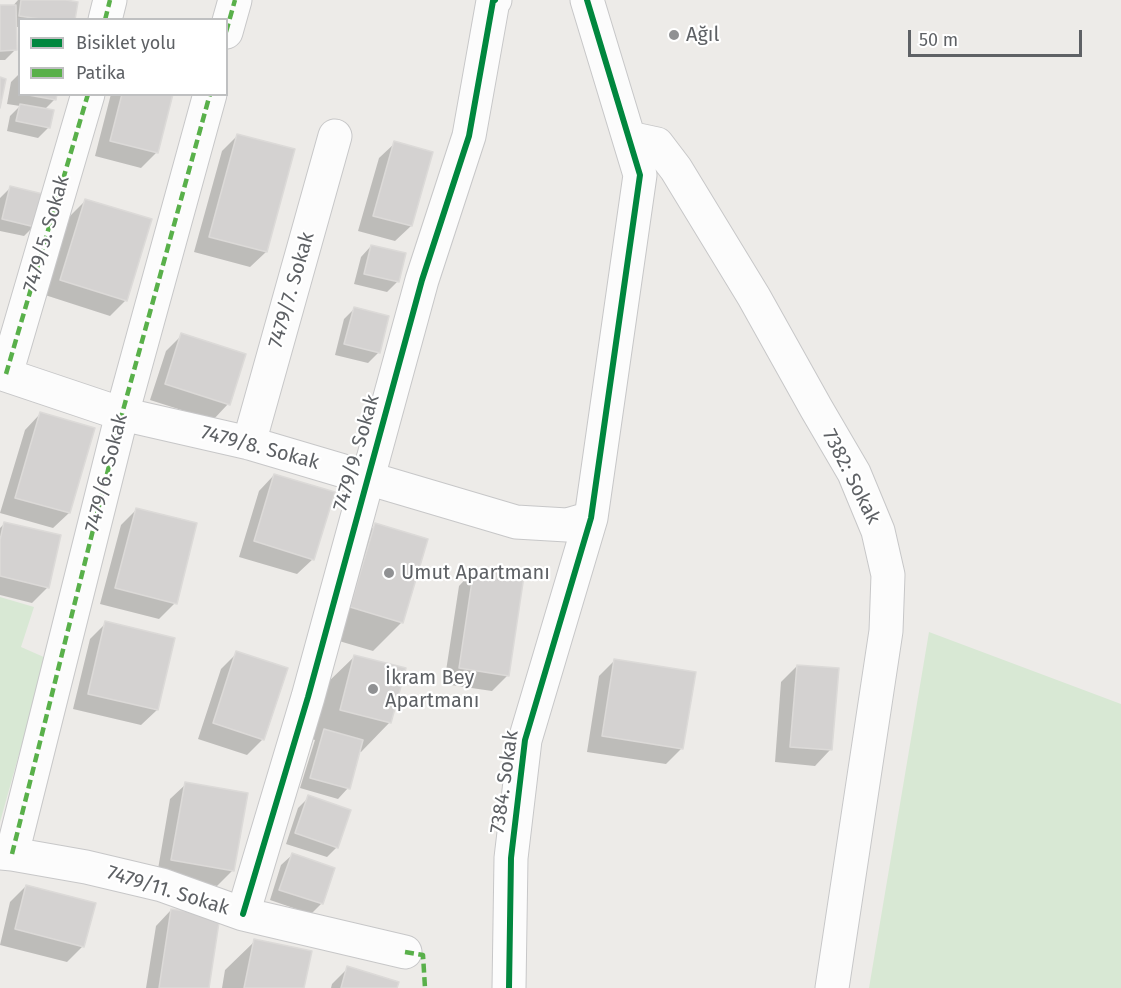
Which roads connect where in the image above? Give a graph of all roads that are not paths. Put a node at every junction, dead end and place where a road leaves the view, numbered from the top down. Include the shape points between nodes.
1 (110, 0) edge
2 (235, 0) edge
3 (495, 0) edge
4 (587, 0) edge
5 (106, 18) edge
6 (228, 25) edge
7 (87, 96) edge
8 (209, 96) edge
9 (335, 136) dead end
10 (629, 138) junction
11 (3, 374) edge
12 (122, 414) junction
13 (249, 443) junction
14 (367, 478) junction
15 (591, 518) junction
16 (6, 853) edge
17 (243, 914) junction
18 (405, 952) dead end
19 (509, 988) edge
20 (832, 988) edge

1 - 5 street
2 - 6 street
3 - 14 street, 7479/9. Sokak via 469,136 422,280
4 - 10 street
7 - 11 street, 7479/5. Sokak
8 - 12 street, 7479/6. Sokak
9 - 13 street, 7479/7. Sokak
10 - 15 street via 640,175
10 - 20 street, 7382: Sokak via 657,144 676,169 854,473 879,531 888,575 886,631
11 - 12 street, 7479/8. Sokak
12 - 13 street, 7479/8. Sokak
12 - 16 street, 7479/6. Sokak
13 - 14 street, 7479/8. Sokak
14 - 15 street, 7479/8. Sokak via 516,522 567,525
14 - 17 street, 7479/9. Sokak via 308,697
15 - 19 street, 7384. Sokak via 525,740 511,858
16 - 17 street, 7479/11. Sokak via 162,885
17 - 18 street, 7479/11. Sokak

